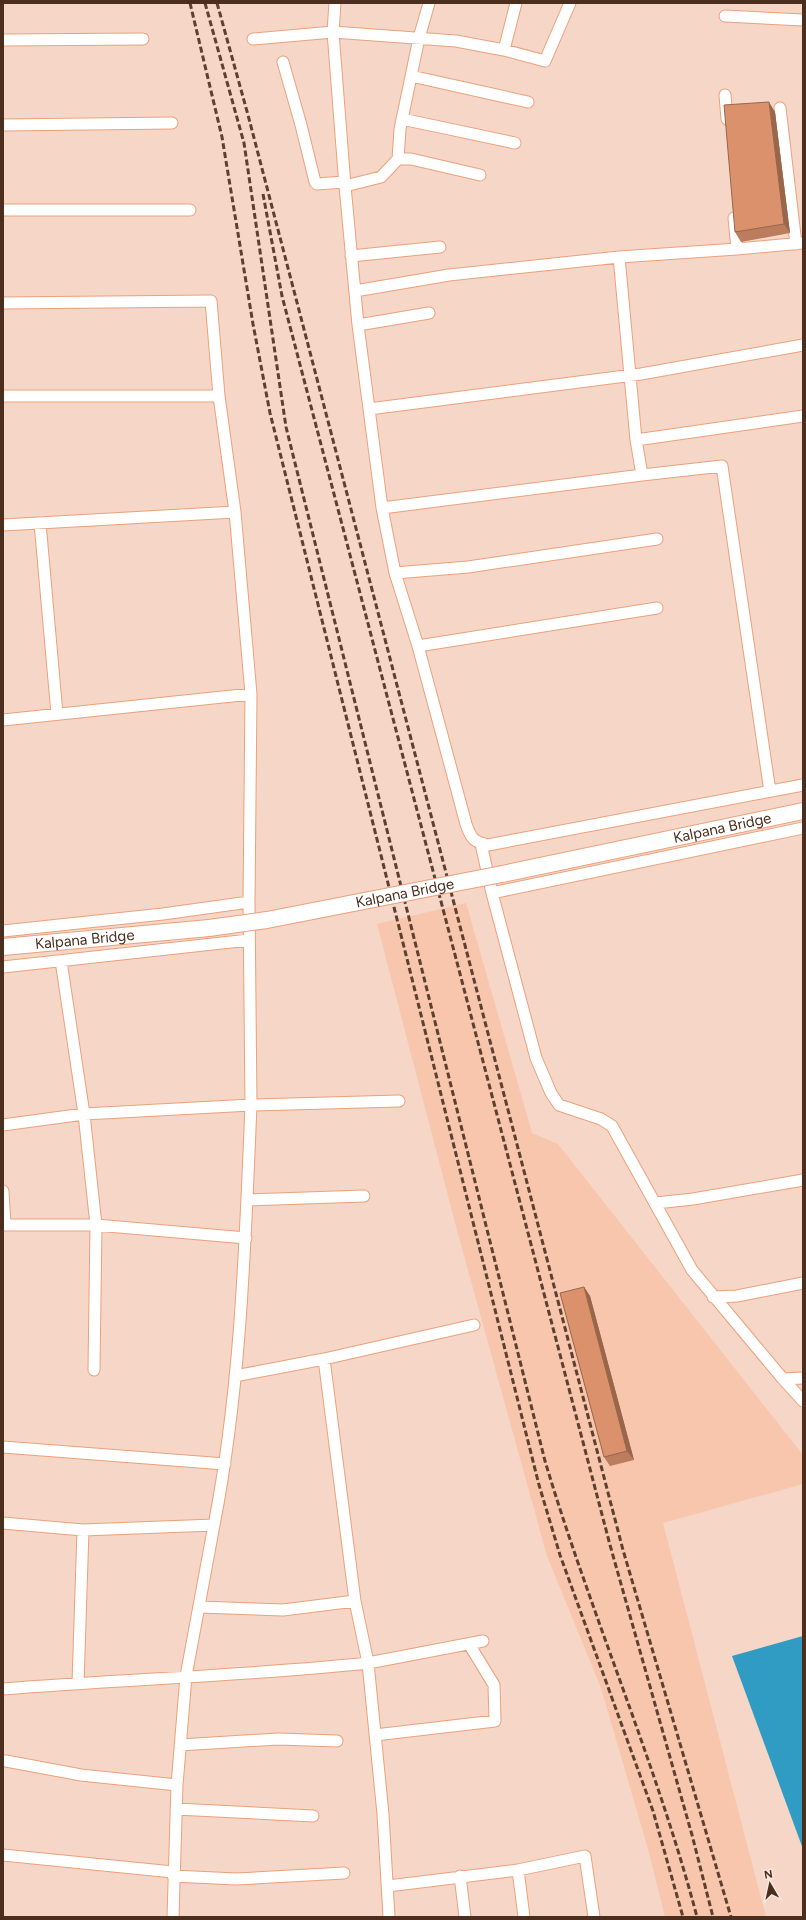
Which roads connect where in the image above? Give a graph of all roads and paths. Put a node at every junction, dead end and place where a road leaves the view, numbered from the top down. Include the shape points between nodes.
1 (335, 3) edge
2 (429, 3) edge
3 (516, 3) edge
4 (570, 3) edge
5 (725, 16) dead end
6 (803, 20) edge
7 (333, 32) junction
8 (419, 38) junction
9 (143, 39) dead end
10 (253, 39) dead end
11 (3, 40) edge
12 (504, 50) junction
13 (284, 62) dead end
14 (411, 76) junction
15 (725, 95) dead end
16 (528, 102) dead end
17 (780, 108) dead end
18 (402, 119) junction
19 (172, 122) dead end
20 (3, 125) edge
21 (728, 134) edge
22 (515, 143) dead end
23 (398, 159) junction
24 (480, 175) dead end
25 (344, 184) junction
26 (733, 203) edge
27 (3, 210) edge
28 (190, 210) dead end
29 (800, 243) edge
30 (440, 247) dead end
31 (737, 249) junction
32 (351, 256) junction
33 (619, 257) junction
34 (354, 290) junction
35 (3, 303) edge
36 (430, 312) dead end
37 (358, 326) junction
38 (803, 345) edge
39 (630, 375) junction
40 (3, 396) edge
41 (219, 396) junction
42 (369, 409) junction
43 (803, 416) edge
44 (636, 440) junction
45 (642, 475) junction
46 (382, 508) junction
47 (235, 512) junction
48 (40, 523) junction
49 (3, 525) edge
50 (657, 539) dead end
51 (395, 573) junction
52 (657, 608) dead end
53 (418, 646) junction
54 (251, 694) junction
55 (57, 714) junction
56 (3, 720) edge
57 (803, 785) edge
58 (771, 791) junction
59 (803, 811) edge
60 (803, 828) edge
61 (481, 844) junction
62 (492, 893) junction
63 (249, 902) junction
64 (3, 930) edge
65 (249, 940) junction
66 (3, 947) edge
67 (60, 961) junction
68 (3, 968) edge
69 (399, 1101) dead end
70 (251, 1105) junction
71 (84, 1114) junction
72 (3, 1125) edge
73 (803, 1180) edge
74 (3, 1191) edge
75 (364, 1196) dead end
76 (247, 1200) junction
77 (656, 1203) junction
78 (4, 1225) edge
79 (96, 1225) junction
80 (246, 1238) junction
81 (803, 1283) edge
82 (713, 1296) junction
83 (474, 1325) dead end
84 (324, 1359) junction
85 (94, 1370) dead end
86 (235, 1376) junction
87 (803, 1378) edge
88 (782, 1380) junction
89 (803, 1401) edge
90 (3, 1447) edge
91 (225, 1464) junction
92 (3, 1523) edge
93 (214, 1525) junction
94 (83, 1530) junction
95 (355, 1601) junction
96 (199, 1607) junction
97 (483, 1641) dead end
98 (469, 1644) junction
99 (368, 1663) junction
100 (186, 1676) junction
101 (78, 1683) junction
102 (3, 1689) edge
103 (375, 1735) junction
104 (337, 1741) dead end
105 (180, 1746) junction
106 (6, 1761) dead end
107 (177, 1785) junction
108 (176, 1808) junction
109 (313, 1816) dead end
110 (3, 1855) edge
111 (518, 1870) junction
112 (344, 1873) dead end
113 (173, 1874) junction
114 (460, 1876) junction
115 (388, 1886) junction
116 (172, 1917) edge
117 (389, 1917) edge
118 (465, 1917) edge
119 (524, 1917) edge
120 (594, 1917) edge

1 - 7 street
2 - 8 street
3 - 12 street
4 - 12 street via 545,61
5 - 6 street
7 - 8 street
7 - 10 street
7 - 25 street
8 - 12 street via 456,41
8 - 14 street
9 - 11 street
13 - 25 street via 314,182
14 - 16 street
14 - 18 street
15 - 21 street
17 - 29 street
18 - 22 street
18 - 23 street
19 - 20 street
23 - 24 street via 411,159
23 - 25 street via 382,177
25 - 32 street
26 - 31 street
27 - 28 street
29 - 31 street
30 - 32 street
31 - 33 street
32 - 34 street
33 - 34 street via 449,275
33 - 39 street
34 - 37 street
35 - 41 street via 211,301
36 - 37 street
37 - 42 street
38 - 39 street
39 - 42 street
39 - 44 street
40 - 41 street
41 - 47 street
42 - 46 street
43 - 44 street
44 - 45 street
45 - 46 street
45 - 58 street via 722,466
46 - 51 street
47 - 48 street
47 - 54 street
48 - 49 street
48 - 55 street
50 - 51 street via 468,567
51 - 53 street
52 - 53 street
53 - 61 street via 469,834
54 - 55 street
54 - 63 street
55 - 56 street
57 - 58 street
58 - 61 street via 488,845
59 - 66 main road, Kalpana Bridge, bridge via 267,920 210,928
60 - 62 street
61 - 62 street
62 - 77 street via 536,1058 551,1093 559,1105 601,1119 612,1126
63 - 64 street via 163,914
63 - 65 street
65 - 67 street
65 - 70 street
67 - 68 street
67 - 71 street
69 - 70 street
70 - 71 street
70 - 76 street
71 - 72 street
71 - 79 street
73 - 77 street via 693,1200
74 - 78 street
75 - 76 street
76 - 80 street
77 - 82 street via 692,1270
78 - 79 street
79 - 80 street
79 - 85 street
80 - 86 street
81 - 82 street via 737,1296
82 - 88 street
83 - 84 street
84 - 86 street
84 - 95 street
86 - 91 street
87 - 88 street
88 - 89 street
90 - 91 street
91 - 93 street
92 - 94 street
93 - 94 street
93 - 96 street
94 - 101 street
95 - 96 street via 283,1610
95 - 99 street
96 - 100 street
97 - 98 street
98 - 99 street
98 - 103 street via 494,1685 495,1721
99 - 100 street
99 - 103 street
100 - 101 street
100 - 105 street
101 - 102 street
103 - 115 street
104 - 105 street via 278,1739
105 - 107 street
106 - 107 street via 81,1774
107 - 108 street
108 - 109 street
108 - 113 street
110 - 113 street
111 - 114 street
111 - 119 street
111 - 120 street via 585,1856
112 - 113 street via 236,1879
113 - 116 street
114 - 115 street
114 - 118 street
115 - 117 street

